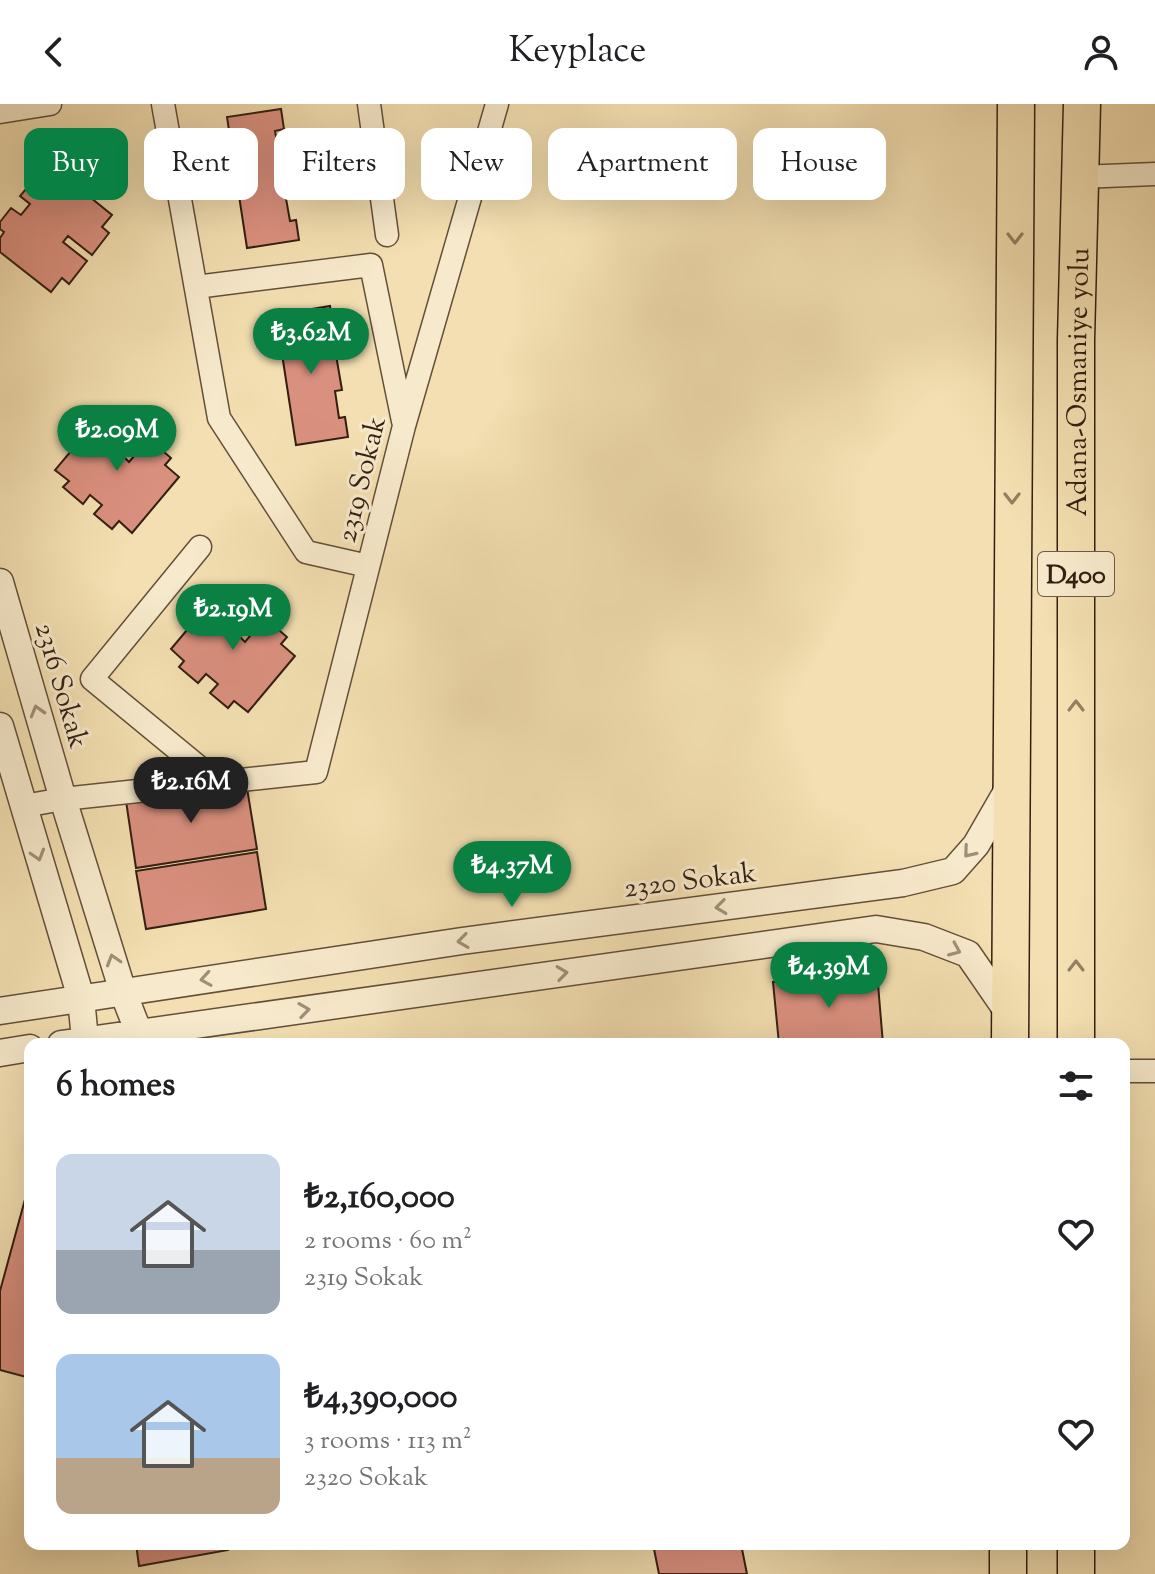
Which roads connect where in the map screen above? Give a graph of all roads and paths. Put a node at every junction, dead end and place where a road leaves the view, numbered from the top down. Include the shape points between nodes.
1 (50, 104) edge
2 (163, 104) edge
3 (369, 104) edge
4 (497, 104) edge
5 (1016, 104) edge
6 (1082, 104) edge
7 (0, 112) edge
8 (1155, 174) edge
9 (1080, 177) junction
10 (387, 235) dead end
11 (196, 287) junction
12 (404, 426) junction
13 (200, 547) dead end
14 (368, 566) junction
15 (0, 582) edge
16 (0, 726) edge
17 (217, 782) junction
18 (1010, 786) junction
19 (63, 799) junction
20 (24, 806) junction
21 (123, 992) junction
22 (81, 998) junction
23 (0, 1011) edge
24 (1010, 1030) edge
25 (139, 1033) junction
26 (74, 1038) edge
27 (102, 1038) edge
28 (1076, 1038) edge
29 (24, 1049) edge
30 (0, 1053) edge
31 (1130, 1071) edge
32 (1155, 1071) edge
33 (1008, 1550) edge
34 (1076, 1550) edge
35 (1008, 1574) edge
36 (1076, 1574) edge

1 - 7 street
2 - 11 street
3 - 10 street
4 - 12 street, 2319 Sokak
5 -> 18 highway, D400
6 - 9 highway, Adana-Osmaniye yolu / D400
8 - 9 street
28 -> 9 highway, Adana-Osmaniye yolu / D400
11 - 12 street via 371,265
11 - 14 street via 219,418 306,552
12 - 14 street, 2319 Sokak
13 - 17 street via 92,679
14 - 17 street, 2319 Sokak via 316,772
19 -> 15 street, 2316 Sokak
16 - 20 street
17 - 19 street, 2319 Sokak
18 -> 21 street, 2320 Sokak via 976,845 953,871 903,883
18 - 24 highway, D400
19 - 20 street, 2319 Sokak
21 -> 19 street, 2316 Sokak
20 -> 22 street
21 - 22 street, 2320 Sokak
21 - 25 street, 2316 Sokak
22 - 23 street, 2320 Sokak
22 - 26 street
25 -> 24 street via 876,929 924,937 968,954
25 - 27 street
29 - 30 street
31 - 32 street
33 - 35 highway
34 - 36 highway

